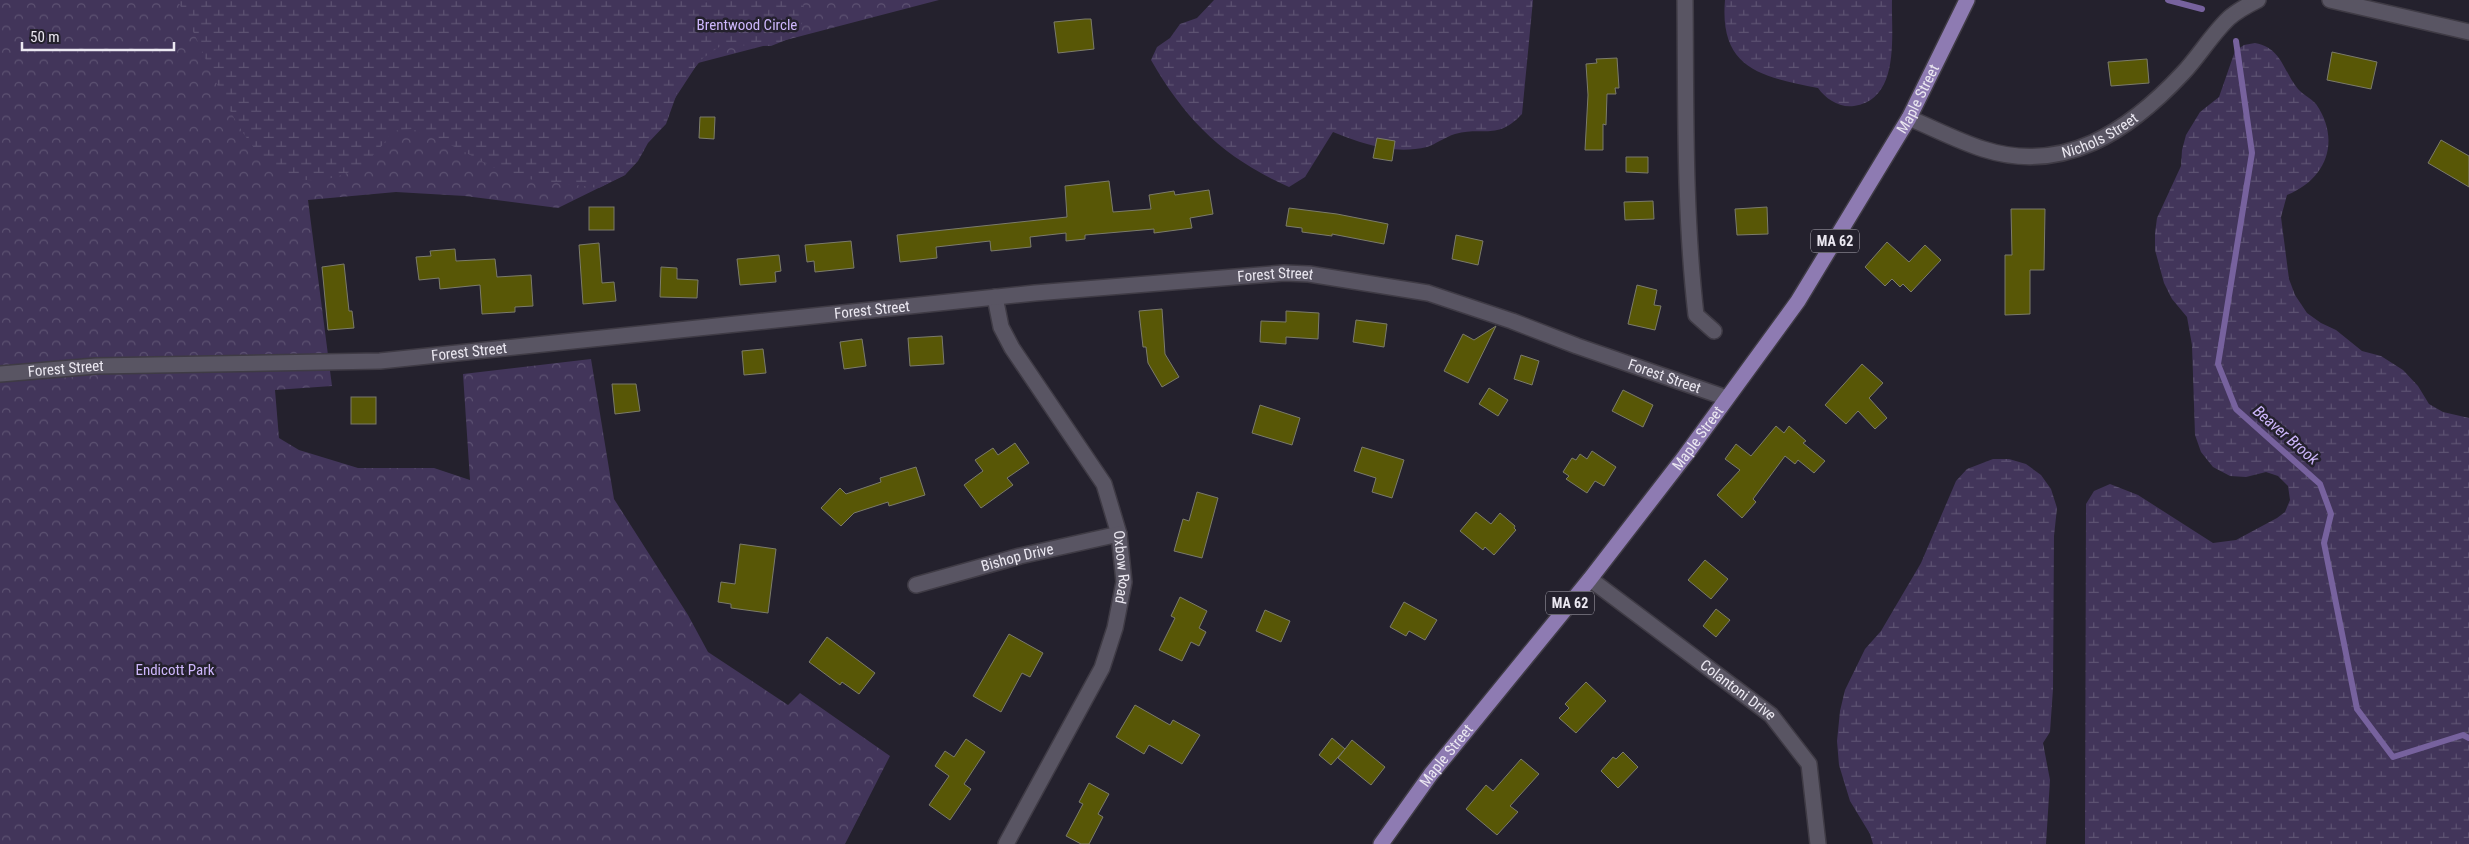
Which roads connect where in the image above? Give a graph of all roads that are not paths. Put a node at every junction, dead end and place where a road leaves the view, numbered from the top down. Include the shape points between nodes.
1 (1685, 0) edge
2 (1966, 0) edge
3 (2258, 0) edge
4 (2330, 0) edge
5 (2242, 4) edge
6 (2469, 32) edge
7 (1909, 118) junction
8 (996, 297) junction
9 (1714, 331) dead end
10 (0, 374) edge
11 (1727, 398) junction
12 (1119, 534) junction
13 (1590, 579) junction
14 (916, 585) dead end
15 (1006, 844) edge
16 (1381, 844) edge
17 (1818, 844) edge

1 - 9 street via 1691,273 1696,315
2 - 7 main road, Maple Street / MA 62
3 - 5 street, Nichols Street
4 - 6 street
5 - 7 street, Nichols Street via 2164,93 2120,129 2080,148 2054,155 2000,153 1982,149
7 - 11 main road, Maple Street / MA 62 via 1798,301
8 - 10 street, Forest Street via 380,361 96,366
8 - 11 street, Forest Street via 1284,273 1309,274 1428,293
8 - 12 street, Oxbow Road via 1001,327 1012,348 1104,484
11 - 13 main road, Maple Street / MA 62
12 - 14 street, Bishop Drive via 1020,556
12 - 15 street, Oxbow Road via 1124,582 1115,628 1102,668
13 - 16 main road, Maple Street / MA 62 via 1431,774
13 - 17 street, Colantoni Drive via 1771,715 1809,764

